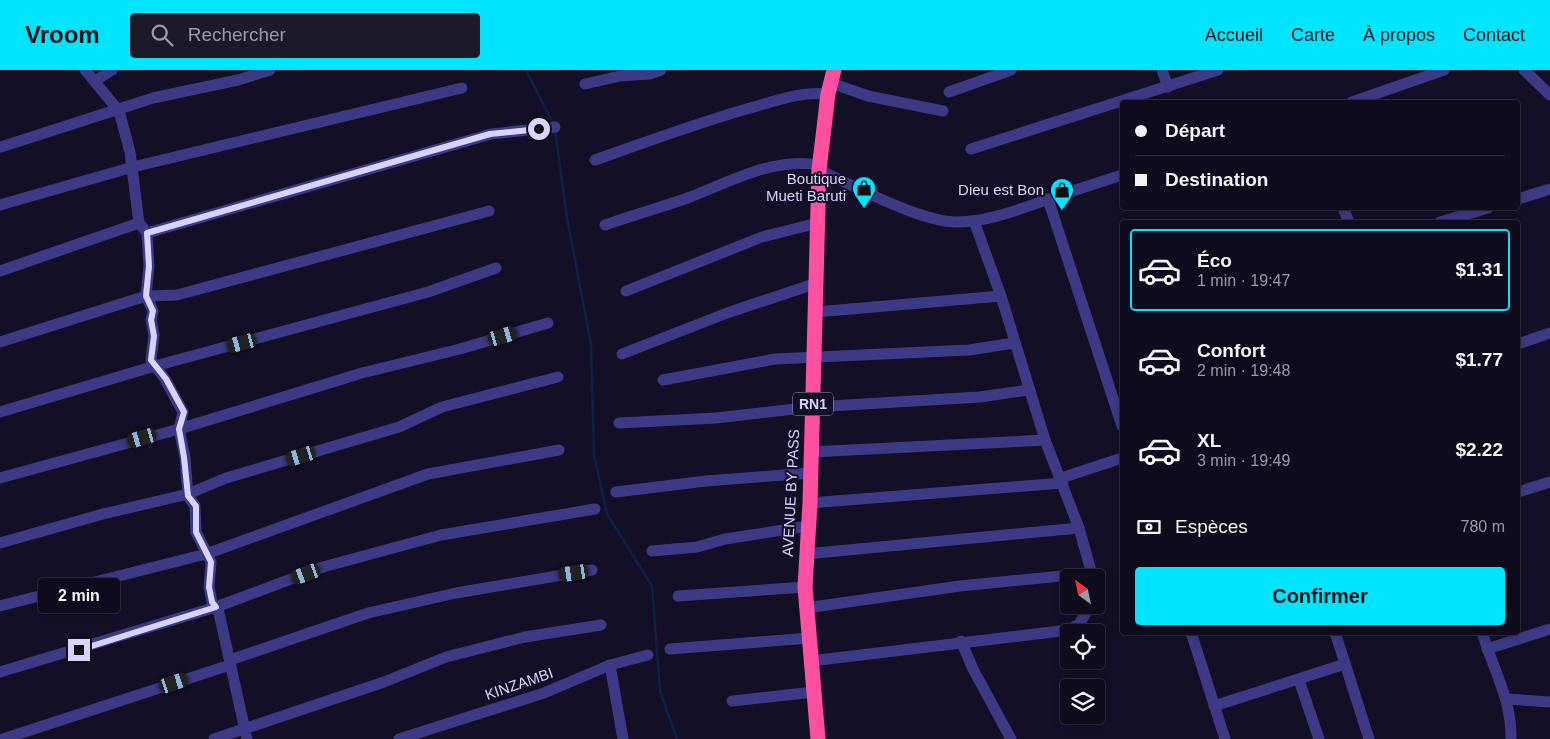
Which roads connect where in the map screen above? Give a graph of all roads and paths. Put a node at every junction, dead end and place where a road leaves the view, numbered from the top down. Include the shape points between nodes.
1 (85, 70) edge
2 (112, 70) edge
3 (270, 70) edge
4 (661, 70) edge
5 (1012, 70) edge
6 (1162, 70) edge
7 (1218, 70) edge
8 (1444, 70) edge
9 (1524, 70) edge
10 (95, 81) junction
11 (831, 82) edge
12 (585, 84) dead end
13 (1168, 87) junction
14 (462, 88) dead end
15 (949, 92) dead end
16 (1550, 95) edge
17 (1127, 100) edge
18 (1358, 100) edge
19 (1120, 102) edge
20 (119, 111) junction
21 (943, 111) dead end
22 (555, 127) dead end
23 (1, 146) edge
24 (971, 149) dead end
25 (595, 160) dead end
26 (819, 167) junction
27 (132, 168) junction
28 (1120, 176) edge
29 (1550, 190) edge
30 (1520, 198) edge
31 (1048, 199) junction
32 (0, 205) edge
33 (1481, 210) edge
34 (489, 211) dead end
35 (1447, 220) edge
36 (974, 221) junction
37 (138, 223) junction
38 (818, 223) junction
39 (605, 225) dead end
40 (147, 233) junction
41 (496, 268) dead end
42 (0, 271) edge
43 (817, 283) junction
44 (626, 291) dead end
45 (146, 296) junction
46 (1001, 296) junction
47 (816, 312) junction
48 (548, 323) dead end
49 (1550, 333) edge
50 (0, 342) edge
51 (1520, 343) edge
52 (1014, 344) junction
53 (622, 354) dead end
54 (813, 357) junction
55 (155, 366) junction
56 (558, 377) dead end
57 (663, 380) dead end
58 (1028, 390) junction
59 (813, 407) junction
60 (0, 412) edge
61 (1120, 420) edge
62 (619, 423) dead end
63 (179, 429) junction
64 (1044, 440) junction
65 (559, 450) dead end
66 (811, 452) junction
67 (1120, 459) edge
68 (810, 473) junction
69 (0, 478) edge
70 (1062, 480) junction
71 (1550, 482) edge
72 (1520, 491) edge
73 (616, 492) dead end
74 (188, 494) junction
75 (810, 503) junction
76 (595, 509) dead end
77 (809, 526) junction
78 (1079, 528) junction
79 (0, 543) edge
80 (652, 551) dead end
81 (206, 554) junction
82 (806, 554) junction
83 (1091, 569) edge
84 (592, 570) dead end
85 (1060, 578) edge
86 (805, 587) junction
87 (678, 596) dead end
88 (0, 606) edge
89 (216, 607) junction
90 (806, 608) junction
91 (1085, 614) edge
92 (601, 625) dead end
93 (1550, 629) edge
94 (1192, 635) edge
95 (1336, 635) edge
96 (1483, 635) edge
97 (810, 638) junction
98 (961, 641) junction
99 (670, 649) dead end
100 (1487, 649) junction
101 (648, 655) dead end
102 (811, 661) junction
103 (230, 663) junction
104 (1345, 664) junction
105 (610, 665) junction
106 (0, 672) edge
107 (1299, 680) junction
108 (814, 692) junction
109 (1506, 698) junction
110 (732, 701) dead end
111 (1550, 702) edge
112 (1214, 706) junction
113 (246, 734) edge
114 (4, 739) edge
115 (214, 739) edge
116 (399, 739) edge
117 (623, 739) edge
118 (818, 739) edge
119 (1011, 739) edge
120 (1225, 739) edge
121 (1319, 739) edge
122 (1369, 739) edge
123 (1511, 739) edge

1 - 10 street
2 - 10 street
3 - 20 street via 153,98
4 - 12 street
5 - 15 street
6 - 13 street
7 - 13 street
8 - 18 street
9 - 16 street
10 - 20 street
11 - 21 street via 868,96
11 - 25 street via 810,92 678,130
11 - 26 highway, AVENUE BY PASS / RN1
13 - 17 street
14 - 27 street
19 - 24 street
20 - 23 street
20 - 27 street
22 - 40 street via 490,134
26 - 36 street via 862,190 927,216 953,222
26 - 38 highway, AVENUE BY PASS / RN1
26 - 39 street via 788,164 762,169
27 - 32 street
27 - 37 street
28 - 31 street
29 - 30 street
31 - 36 street
31 - 61 street
33 - 35 street
34 - 45 street via 177,295
36 - 46 street
37 - 40 street
37 - 42 street
38 - 43 highway, AVENUE BY PASS / RN1
38 - 44 street via 762,237
40 - 45 street via 149,266
41 - 55 street via 428,292
43 - 47 highway, AVENUE BY PASS / RN1
43 - 53 street via 727,313
45 - 50 street
45 - 55 street via 153,311 154,336 150,354
46 - 47 street
46 - 52 street
47 - 54 highway, AVENUE BY PASS / RN1
48 - 63 street via 362,373
49 - 51 street
52 - 54 street via 969,350
52 - 58 street
54 - 57 street via 775,359
54 - 59 highway, AVENUE BY PASS / RN1
55 - 60 street
55 - 63 street via 184,412
56 - 74 street via 442,408 399,427 226,478
58 - 59 street
58 - 64 street
59 - 62 street via 716,418
59 - 66 highway, AVENUE BY PASS / RN1
63 - 69 street
63 - 74 street
64 - 66 street
64 - 70 street
65 - 81 street via 428,474
66 - 68 highway, AVENUE BY PASS / RN1
67 - 70 street
68 - 73 street
68 - 75 highway, AVENUE BY PASS / RN1
70 - 75 street
70 - 78 street
71 - 72 street
74 - 79 street
74 - 81 street via 196,506 195,529
75 - 77 highway, AVENUE BY PASS / RN1
76 - 89 street via 441,535 323,567
77 - 80 street via 725,538 697,547
77 - 82 highway, AVENUE BY PASS / RN1
78 - 82 street
78 - 83 street
81 - 88 street
81 - 89 street via 211,562 209,587
82 - 86 highway, AVENUE BY PASS / RN1
84 - 103 street via 456,593 368,613
85 - 90 street via 960,586
86 - 87 street
86 - 90 highway, AVENUE BY PASS / RN1
89 - 103 street
89 - 106 street
90 - 97 highway, AVENUE BY PASS / RN1
91 - 98 street via 1079,624 1069,630
92 - 113 street via 525,637 446,658
93 - 100 street
94 - 112 street
95 - 104 street
96 - 100 street
97 - 99 street
97 - 102 highway, AVENUE BY PASS / RN1
98 - 102 street
98 - 119 street
100 - 109 street
101 - 105 street, KINZAMBI
102 - 108 highway, AVENUE BY PASS / RN1
103 - 113 street
103 - 114 street
104 - 107 street
104 - 122 street
105 - 116 street, KINZAMBI via 544,693
105 - 117 street
107 - 112 street
107 - 121 street
108 - 110 street
108 - 118 highway, AVENUE BY PASS / RN1
109 - 111 street
109 - 123 street
112 - 120 street
113 - 115 street

